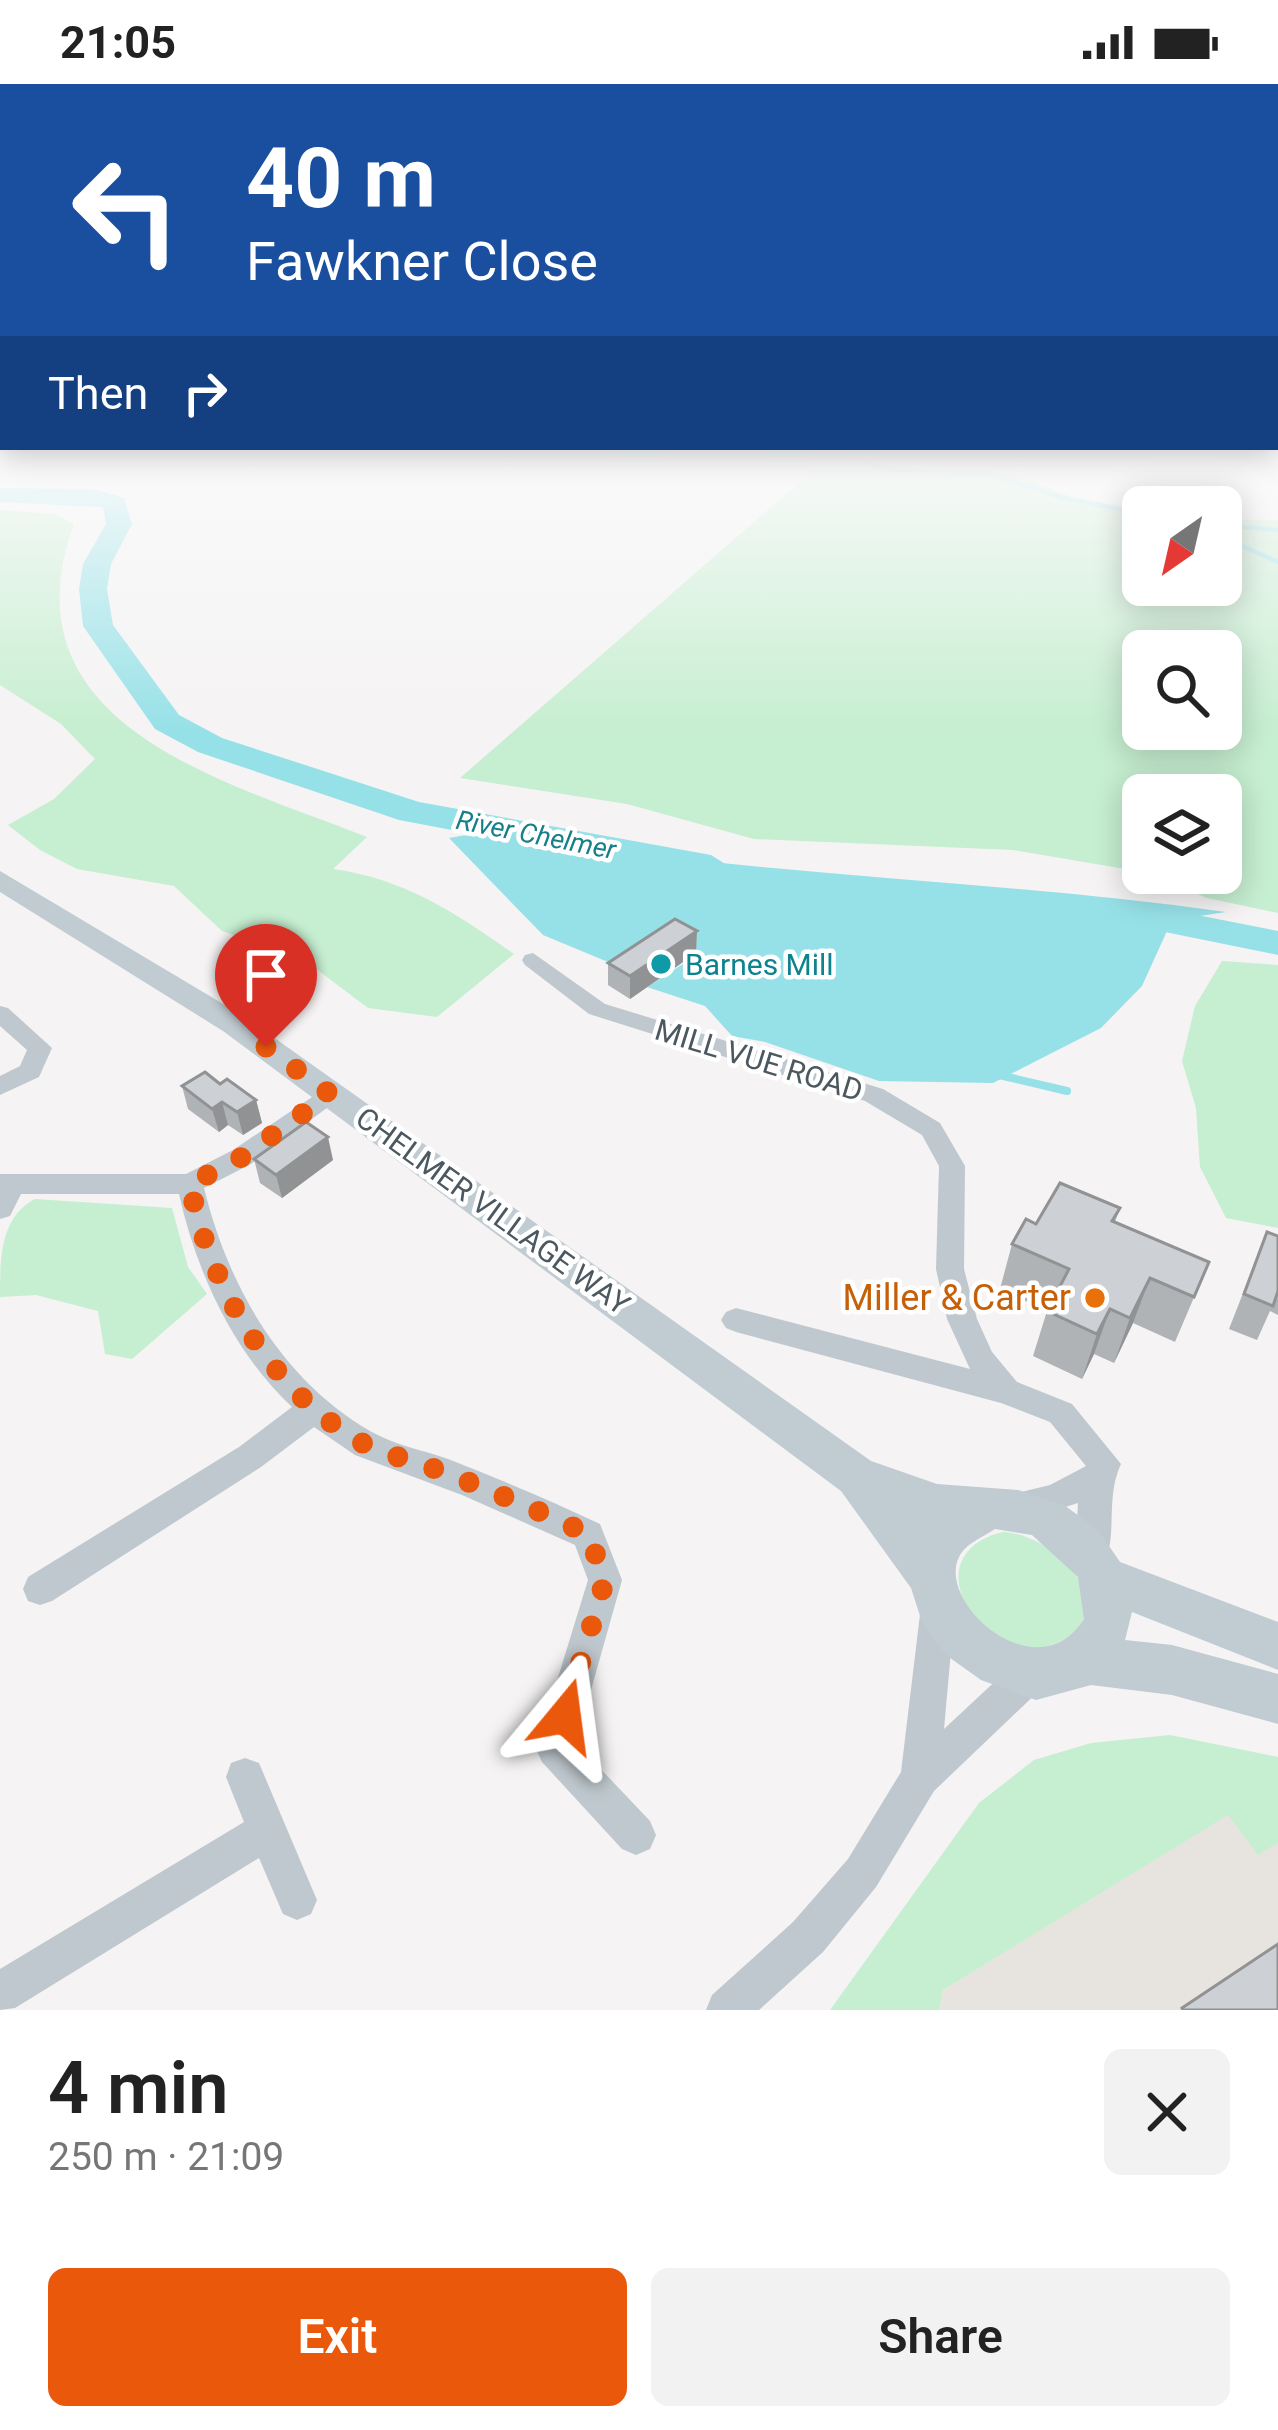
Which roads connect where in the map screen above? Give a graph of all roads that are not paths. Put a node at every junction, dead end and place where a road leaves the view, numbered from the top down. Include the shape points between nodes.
1 (0, 880) edge
2 (532, 960) dead end
3 (0, 1013) edge
4 (0, 1087) edge
5 (330, 1094) junction
6 (190, 1184) junction
7 (4, 1193) edge
8 (736, 1320) dead end
9 (1006, 1390) junction
10 (312, 1410) junction
11 (857, 1477) junction
12 (1096, 1478) junction
13 (996, 1510) junction
14 (1098, 1568) junction
15 (40, 1588) dead end
16 (935, 1591) junction
17 (1278, 1646) edge
18 (1084, 1660) junction
19 (1031, 1673) junction
20 (1278, 1699) edge
21 (244, 1777) dead end
22 (920, 1777) junction
23 (265, 1832) junction
24 (636, 1835) dead end
25 (297, 1900) dead end
26 (0, 1993) edge
27 (728, 2010) edge

1 - 5 street, CHELMER VILLAGE WAY via 234,1024
2 - 9 street, MILL VUE ROAD via 597,1010 874,1095 931,1129 952,1166 950,1269 962,1319
3 - 4 street via 40,1048 30,1071
5 - 6 street
5 - 11 street, CHELMER VILLAGE WAY
6 - 7 street
6 - 10 street via 199,1235 224,1294
8 - 9 street
9 - 12 street via 1061,1413 1105,1464
10 - 15 street
10 - 24 street via 362,1443 588,1534 605,1580 555,1749
11 - 13 street, CHELMER VILLAGE WAY via 934,1503
11 - 16 street, CHELMER VILLAGE WAY
12 - 13 street via 1054,1499
12 - 14 street
13 - 14 street, CHELMER VILLAGE WAY via 1054,1522
13 - 16 street via 946,1533 935,1554
14 - 17 street, CHELMER VILLAGE WAY
14 - 18 street via 1108,1624
16 - 19 street, CHELMER VILLAGE WAY via 952,1630 974,1651
16 - 22 street
18 - 19 street
18 - 20 street via 1172,1670
19 - 22 street
21 - 23 street
22 - 27 street via 862,1873
23 - 25 street
23 - 26 street

